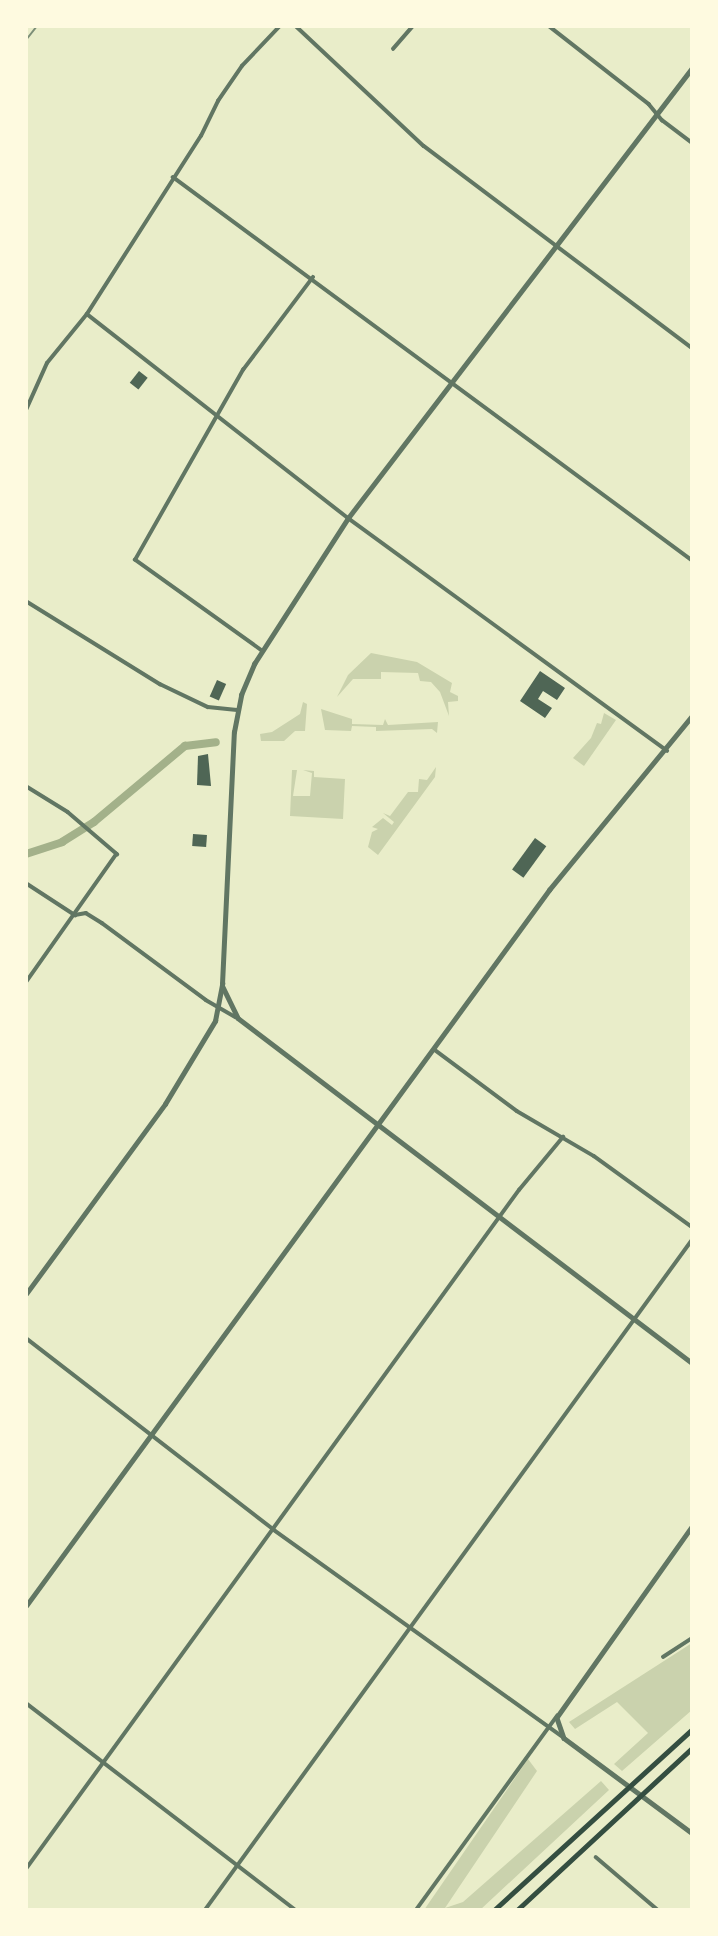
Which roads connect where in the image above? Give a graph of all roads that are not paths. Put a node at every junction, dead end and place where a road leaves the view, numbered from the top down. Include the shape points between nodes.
1 (280, 26) edge
2 (296, 26) edge
3 (413, 26) edge
4 (549, 26) edge
5 (393, 49) dead end
6 (692, 68) edge
7 (657, 113) junction
8 (692, 143) edge
9 (173, 177) junction
10 (558, 247) junction
11 (313, 277) junction
12 (87, 314) junction
13 (692, 348) edge
14 (452, 383) junction
15 (26, 410) edge
16 (219, 415) junction
17 (348, 519) junction
18 (692, 560) edge
19 (26, 601) edge
20 (262, 651) junction
21 (237, 710) junction
22 (692, 716) edge
23 (667, 751) junction
24 (26, 786) edge
25 (26, 883) edge
26 (75, 915) junction
27 (26, 983) edge
28 (222, 984) junction
29 (219, 1008) junction
30 (238, 1018) junction
31 (435, 1049) junction
32 (377, 1126) junction
33 (563, 1137) junction
34 (499, 1220) junction
35 (692, 1227) edge
36 (692, 1240) edge
37 (26, 1294) edge
38 (633, 1319) junction
39 (26, 1338) edge
40 (692, 1363) edge
41 (151, 1436) junction
42 (692, 1527) edge
43 (274, 1530) junction
44 (26, 1606) edge
45 (410, 1628) junction
46 (692, 1637) edge
47 (663, 1657) dead end
48 (26, 1703) edge
49 (558, 1714) junction
50 (548, 1728) junction
51 (692, 1729) edge
52 (564, 1738) junction
53 (692, 1748) edge
54 (104, 1762) junction
55 (692, 1833) edge
56 (596, 1857) dead end
57 (236, 1867) junction
58 (26, 1869) edge
59 (205, 1910) edge
60 (296, 1910) edge
61 (416, 1910) edge
62 (494, 1910) edge
63 (517, 1910) edge
64 (657, 1910) edge

1 - 9 street via 242,66
2 - 10 street via 424,146
3 - 5 street
4 - 7 street
6 - 7 street
7 - 8 street
7 - 10 street
9 - 11 street
9 - 12 street
10 - 13 street
10 - 14 street
11 - 14 street
11 - 16 street via 243,370
12 - 15 street via 47,363
12 - 16 street
14 - 17 street
14 - 18 street
16 - 17 street
16 - 20 street via 135,559
17 - 20 street
17 - 23 street
19 - 21 street via 160,684 208,707
20 - 21 street
21 - 28 street
22 - 23 street
23 - 31 street via 557,880
24 - 26 street via 68,812 117,853
25 - 26 street
26 - 27 street
26 - 29 street via 86,913 103,923
28 - 29 street
28 - 30 street
29 - 30 street
29 - 37 street via 210,1035 189,1068
30 - 32 street
31 - 32 street
31 - 33 street via 517,1111
32 - 34 street
32 - 41 street
33 - 34 street
33 - 35 street
34 - 38 street
34 - 43 street
36 - 38 street
38 - 40 street
38 - 45 street
39 - 41 street
41 - 43 street
41 - 44 street
42 - 49 street
43 - 45 street
43 - 54 street
45 - 50 street
45 - 57 street
46 - 47 street
48 - 54 street
49 - 50 street
49 - 52 street
50 - 52 street
50 - 61 street
51 - 62 highway
52 - 55 street
53 - 63 highway
54 - 57 street
54 - 58 street
56 - 64 street
57 - 59 street
57 - 60 street

